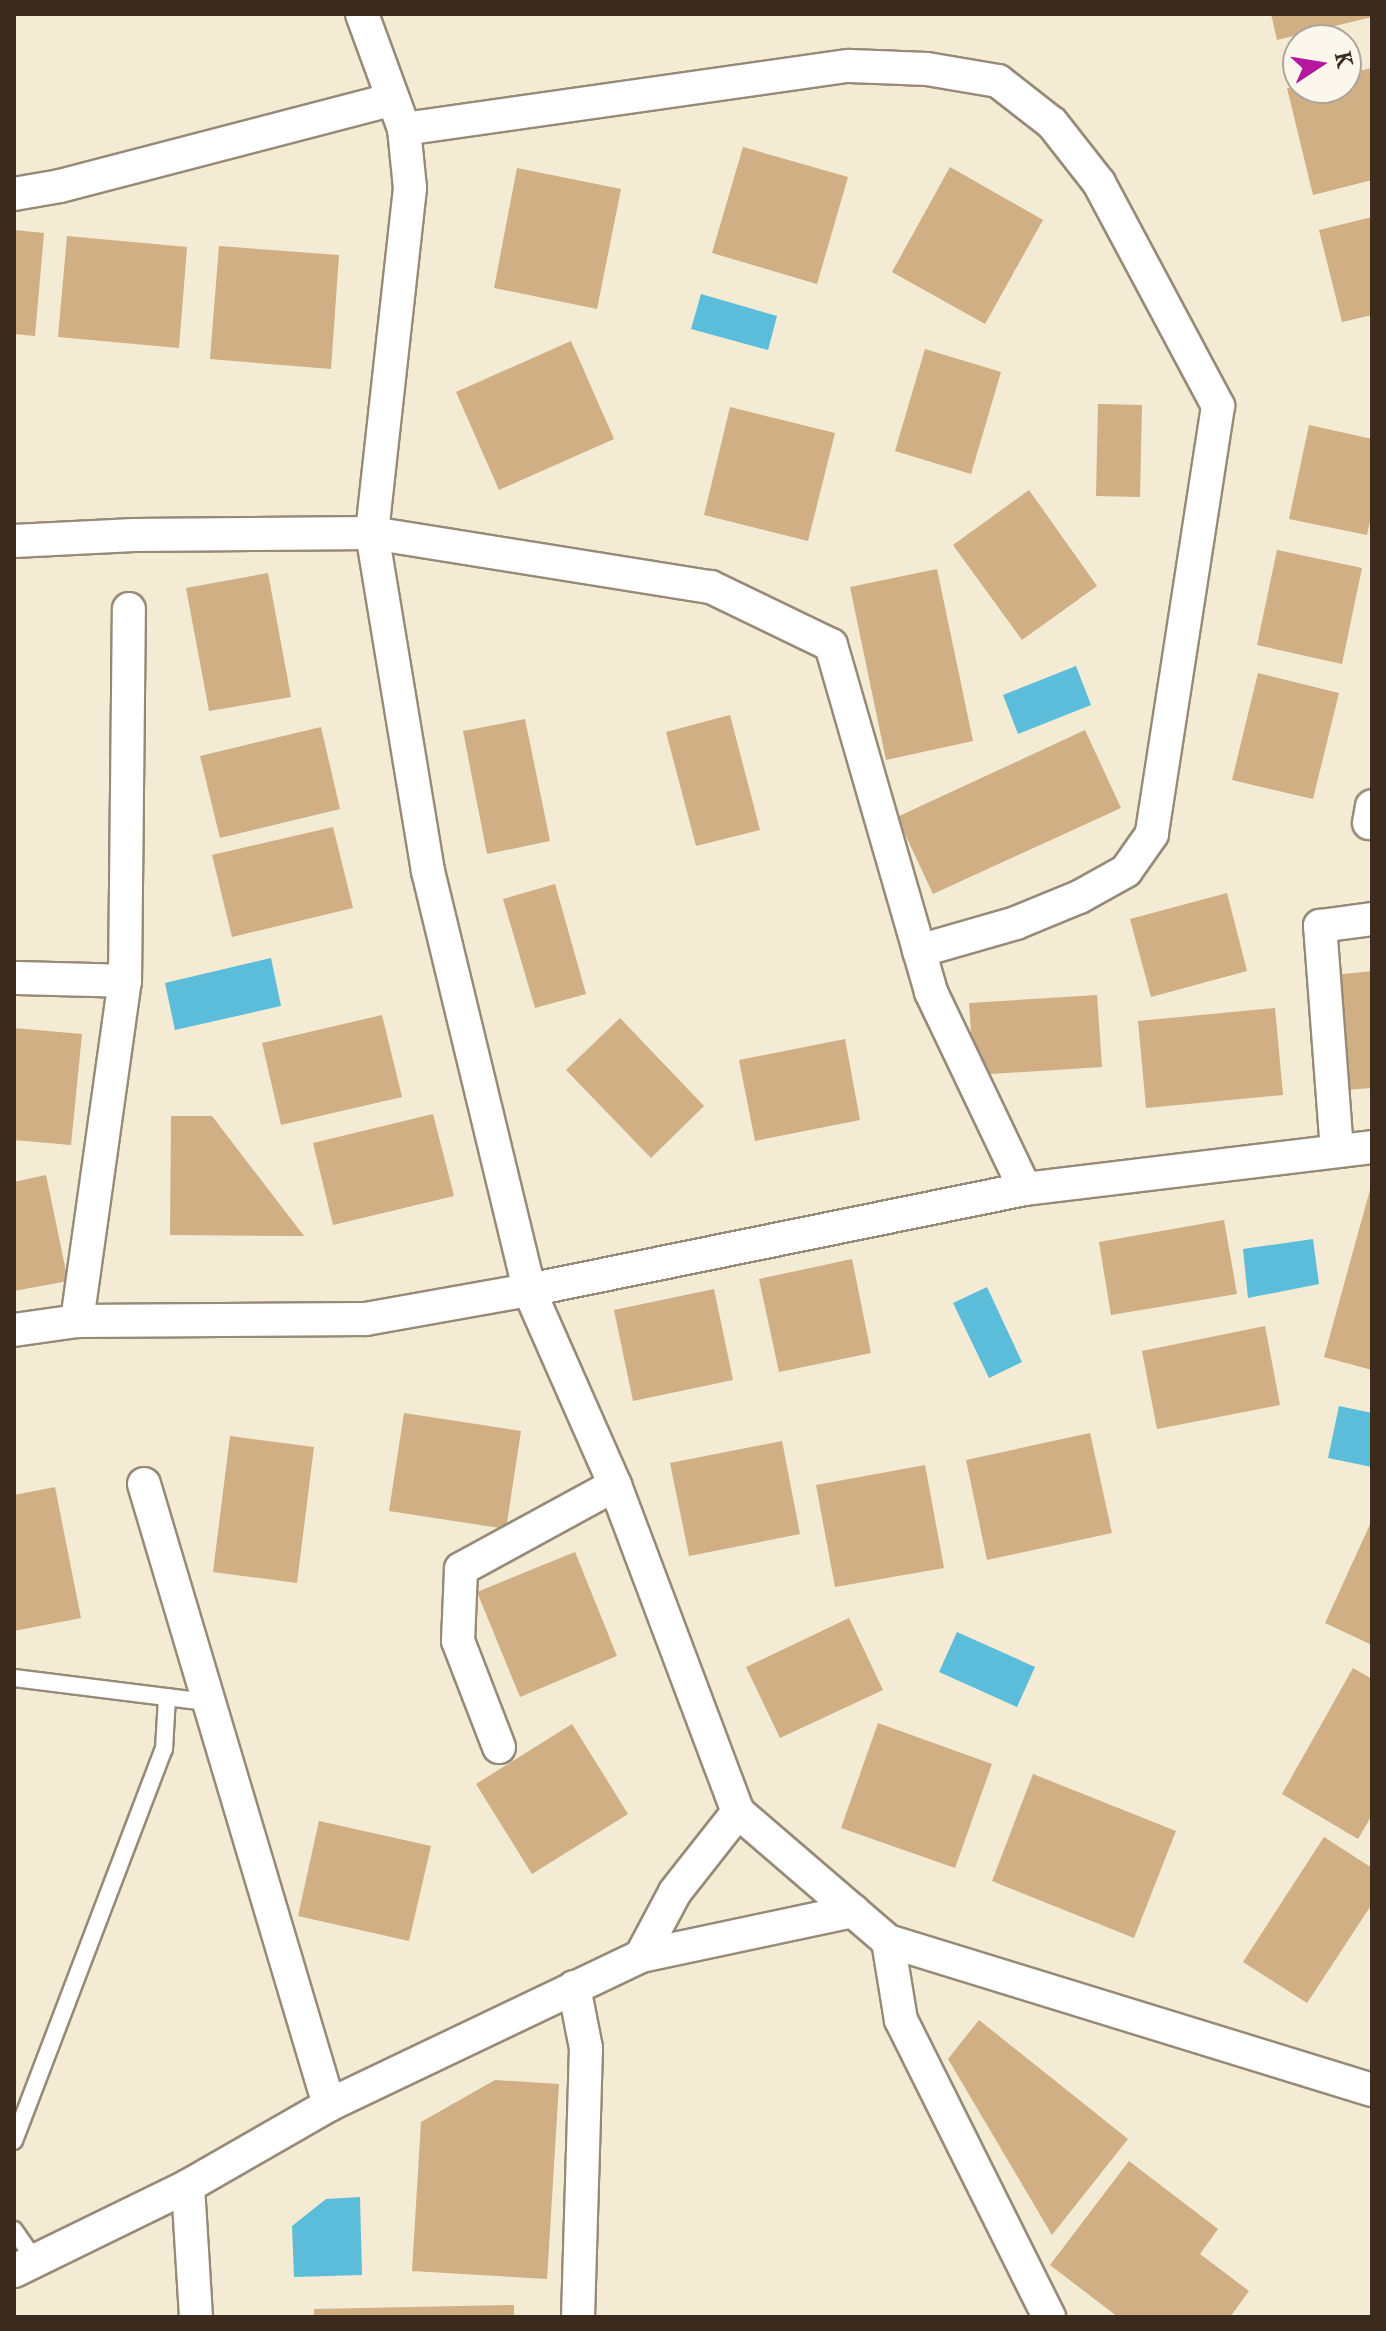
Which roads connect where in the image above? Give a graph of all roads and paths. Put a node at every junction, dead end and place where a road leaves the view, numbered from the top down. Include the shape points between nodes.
1 (362, 14) edge
2 (393, 99) junction
3 (404, 129) junction
4 (14, 194) edge
5 (372, 533) junction
6 (14, 541) edge
7 (129, 609) dead end
8 (1372, 919) edge
9 (919, 951) junction
10 (14, 978) edge
11 (125, 981) junction
12 (1372, 1147) edge
13 (1337, 1151) junction
14 (1025, 1189) junction
15 (529, 1290) junction
16 (77, 1321) junction
17 (14, 1330) edge
18 (144, 1484) dead end
19 (615, 1485) junction
20 (14, 1678) edge
21 (167, 1697) junction
22 (207, 1702) junction
23 (499, 1747) dead end
24 (738, 1812) junction
25 (853, 1911) junction
26 (888, 1941) junction
27 (641, 1956) junction
28 (574, 1987) junction
29 (1372, 2090) edge
30 (329, 2105) junction
31 (14, 2141) edge
32 (188, 2186) junction
33 (14, 2230) edge
34 (24, 2265) edge
35 (196, 2317) edge
36 (578, 2317) edge
37 (1049, 2317) edge

1 - 2 street
2 - 3 street
2 - 4 street
3 - 5 street via 410,188
3 - 9 street via 849,66 927,69 998,81 1052,123 1099,183 1218,406 1152,834 1126,871 1079,897 1016,923
5 - 6 street
5 - 9 street via 711,587 831,645
5 - 15 street via 428,871
7 - 11 street
8 - 13 street via 1320,926
9 - 14 street via 931,992
10 - 11 street
11 - 16 street
12 - 13 street
13 - 14 street
14 - 15 street
15 - 16 street via 366,1319
15 - 19 street
16 - 17 street
18 - 22 street
19 - 23 street via 461,1569 458,1641
19 - 24 street
20 - 21 lane
21 - 22 lane
21 - 31 lane via 164,1749
22 - 30 street
24 - 25 street
24 - 27 street via 675,1892
25 - 26 street
25 - 27 street
26 - 29 street
26 - 37 street via 901,2020
27 - 28 street
28 - 30 street
28 - 36 street via 586,2048
30 - 32 street
32 - 34 street
32 - 35 street
33 - 34 lane

